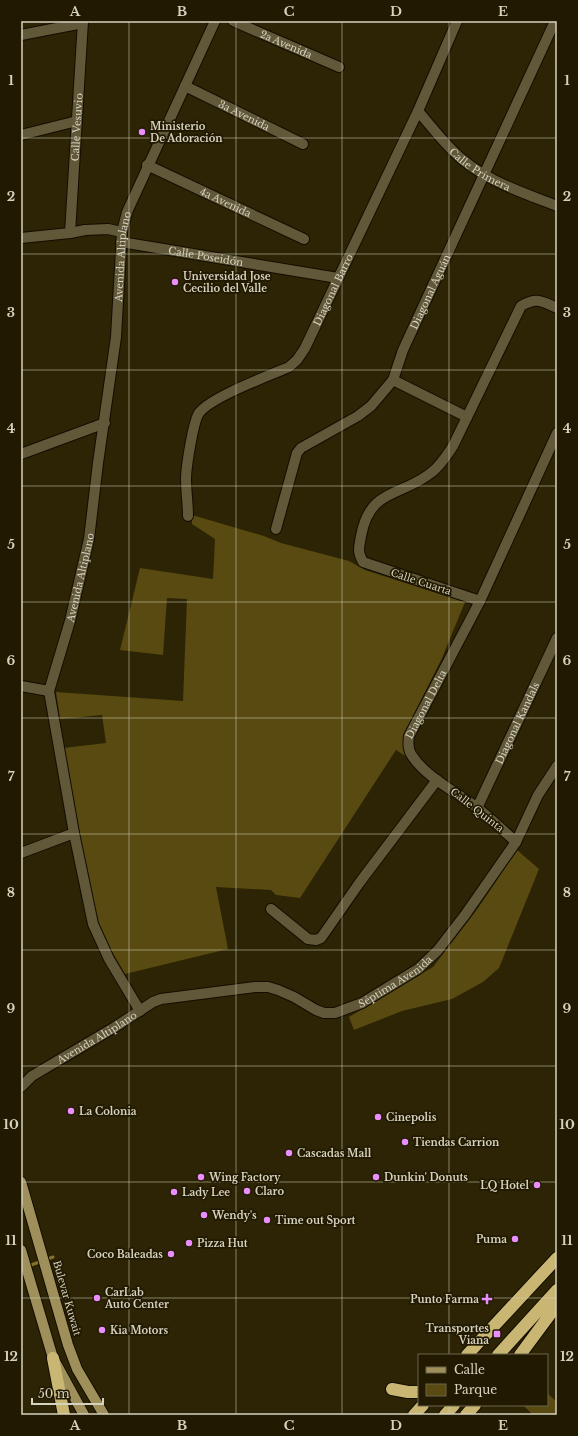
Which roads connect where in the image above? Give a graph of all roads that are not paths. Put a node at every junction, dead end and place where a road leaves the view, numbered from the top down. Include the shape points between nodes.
1 (215, 21) edge
2 (233, 21) edge
3 (457, 21) edge
4 (555, 21) edge
5 (83, 22) edge
6 (21, 35) edge
7 (339, 67) dead end
8 (185, 86) junction
9 (418, 111) junction
10 (77, 121) junction
11 (21, 135) edge
12 (303, 144) dead end
13 (147, 165) junction
14 (483, 175) junction
15 (557, 206) edge
16 (70, 233) junction
17 (122, 237) junction
18 (21, 238) edge
19 (304, 239) dead end
20 (338, 278) junction
21 (557, 308) edge
22 (393, 380) junction
23 (467, 417) junction
24 (104, 423) junction
25 (557, 433) edge
26 (21, 454) edge
27 (188, 516) dead end
28 (276, 529) dead end
29 (480, 601) junction
30 (557, 638) edge
31 (21, 686) edge
32 (49, 691) junction
33 (557, 766) edge
34 (437, 780) junction
35 (477, 808) junction
36 (74, 833) junction
37 (516, 842) junction
38 (21, 852) edge
39 (271, 909) dead end
40 (140, 1012) junction
41 (32, 1076) junction
42 (21, 1079) edge
43 (21, 1087) edge
44 (21, 1182) edge
45 (21, 1250) edge
46 (557, 1258) edge
47 (557, 1290) edge
48 (557, 1305) edge
49 (468, 1354) edge
50 (499, 1354) edge
51 (521, 1354) edge
52 (53, 1358) junction
53 (392, 1389) dead end
54 (418, 1392) edge
55 (422, 1406) edge
56 (453, 1406) edge
57 (474, 1406) edge
58 (64, 1415) edge
59 (84, 1415) edge
60 (104, 1415) edge
61 (414, 1415) edge
62 (445, 1415) edge
63 (466, 1415) edge

1 - 8 street, Avenida Altiplano
2 - 7 street, 2a Avenida
3 - 9 street, Diagonal Barro
4 - 14 street, Diagonal Aguán
5 - 6 street
5 - 10 street, Calle Vesuvio
8 - 12 street, 3a Avenida
8 - 13 street, Avenida Altiplano
9 - 14 street, Calle Primera via 453,151
9 - 20 street, Diagonal Barro
10 - 11 street
10 - 16 street, Calle Vesuvio
13 - 17 street, Avenida Altiplano via 127,212
13 - 19 street, 4a Avenida
14 - 15 street, Calle Primera
14 - 22 street, Diagonal Aguán via 403,350
16 - 17 street, Calle Poseidón via 98,229
16 - 18 street, Calle Poseidón
17 - 20 street, Calle Poseidón
17 - 24 street, Avenida Altiplano via 116,337
20 - 27 street, Diagonal Barro via 297,360 288,367 223,397 199,414 194,424 186,478
21 - 23 street via 531,300 521,306
22 - 23 street
22 - 28 street, Diagonal Aguán via 371,406 358,416 301,448 297,453
23 - 29 street, Calle Cuarta via 454,446 432,472 376,502 368,512 358,554 363,562
24 - 26 street
24 - 32 street, Avenida Altiplano via 89,539 70,621
25 - 29 street, Diagonal Delta
29 - 34 street, Diagonal Delta via 409,736 408,745 415,761
30 - 35 street, Diagonal Kandals
31 - 32 street
32 - 36 street, Avenida Altiplano
33 - 37 street, Séptima Avenida via 538,795
34 - 35 street, Calle Quinta
34 - 39 street via 360,882 322,938 308,939
35 - 37 street, Calle Quinta
36 - 38 street
36 - 40 street, Avenida Altiplano via 93,924 109,959
37 - 40 street, Séptima Avenida via 466,915 428,961 418,970 362,1003 335,1013 324,1013 278,990 255,987 161,999
40 - 41 street, Avenida Altiplano
41 - 42 street, Avenida Altiplano
41 - 43 street, Avenida Altiplano
44 - 60 main road, Bulevar Kuwait via 68,1345 77,1369
45 - 52 main road
46 - 49 highway
47 - 50 highway
48 - 51 highway
52 - 58 highway
52 - 59 main road
53 - 54 highway
55 - 61 highway
56 - 62 highway
57 - 63 highway

